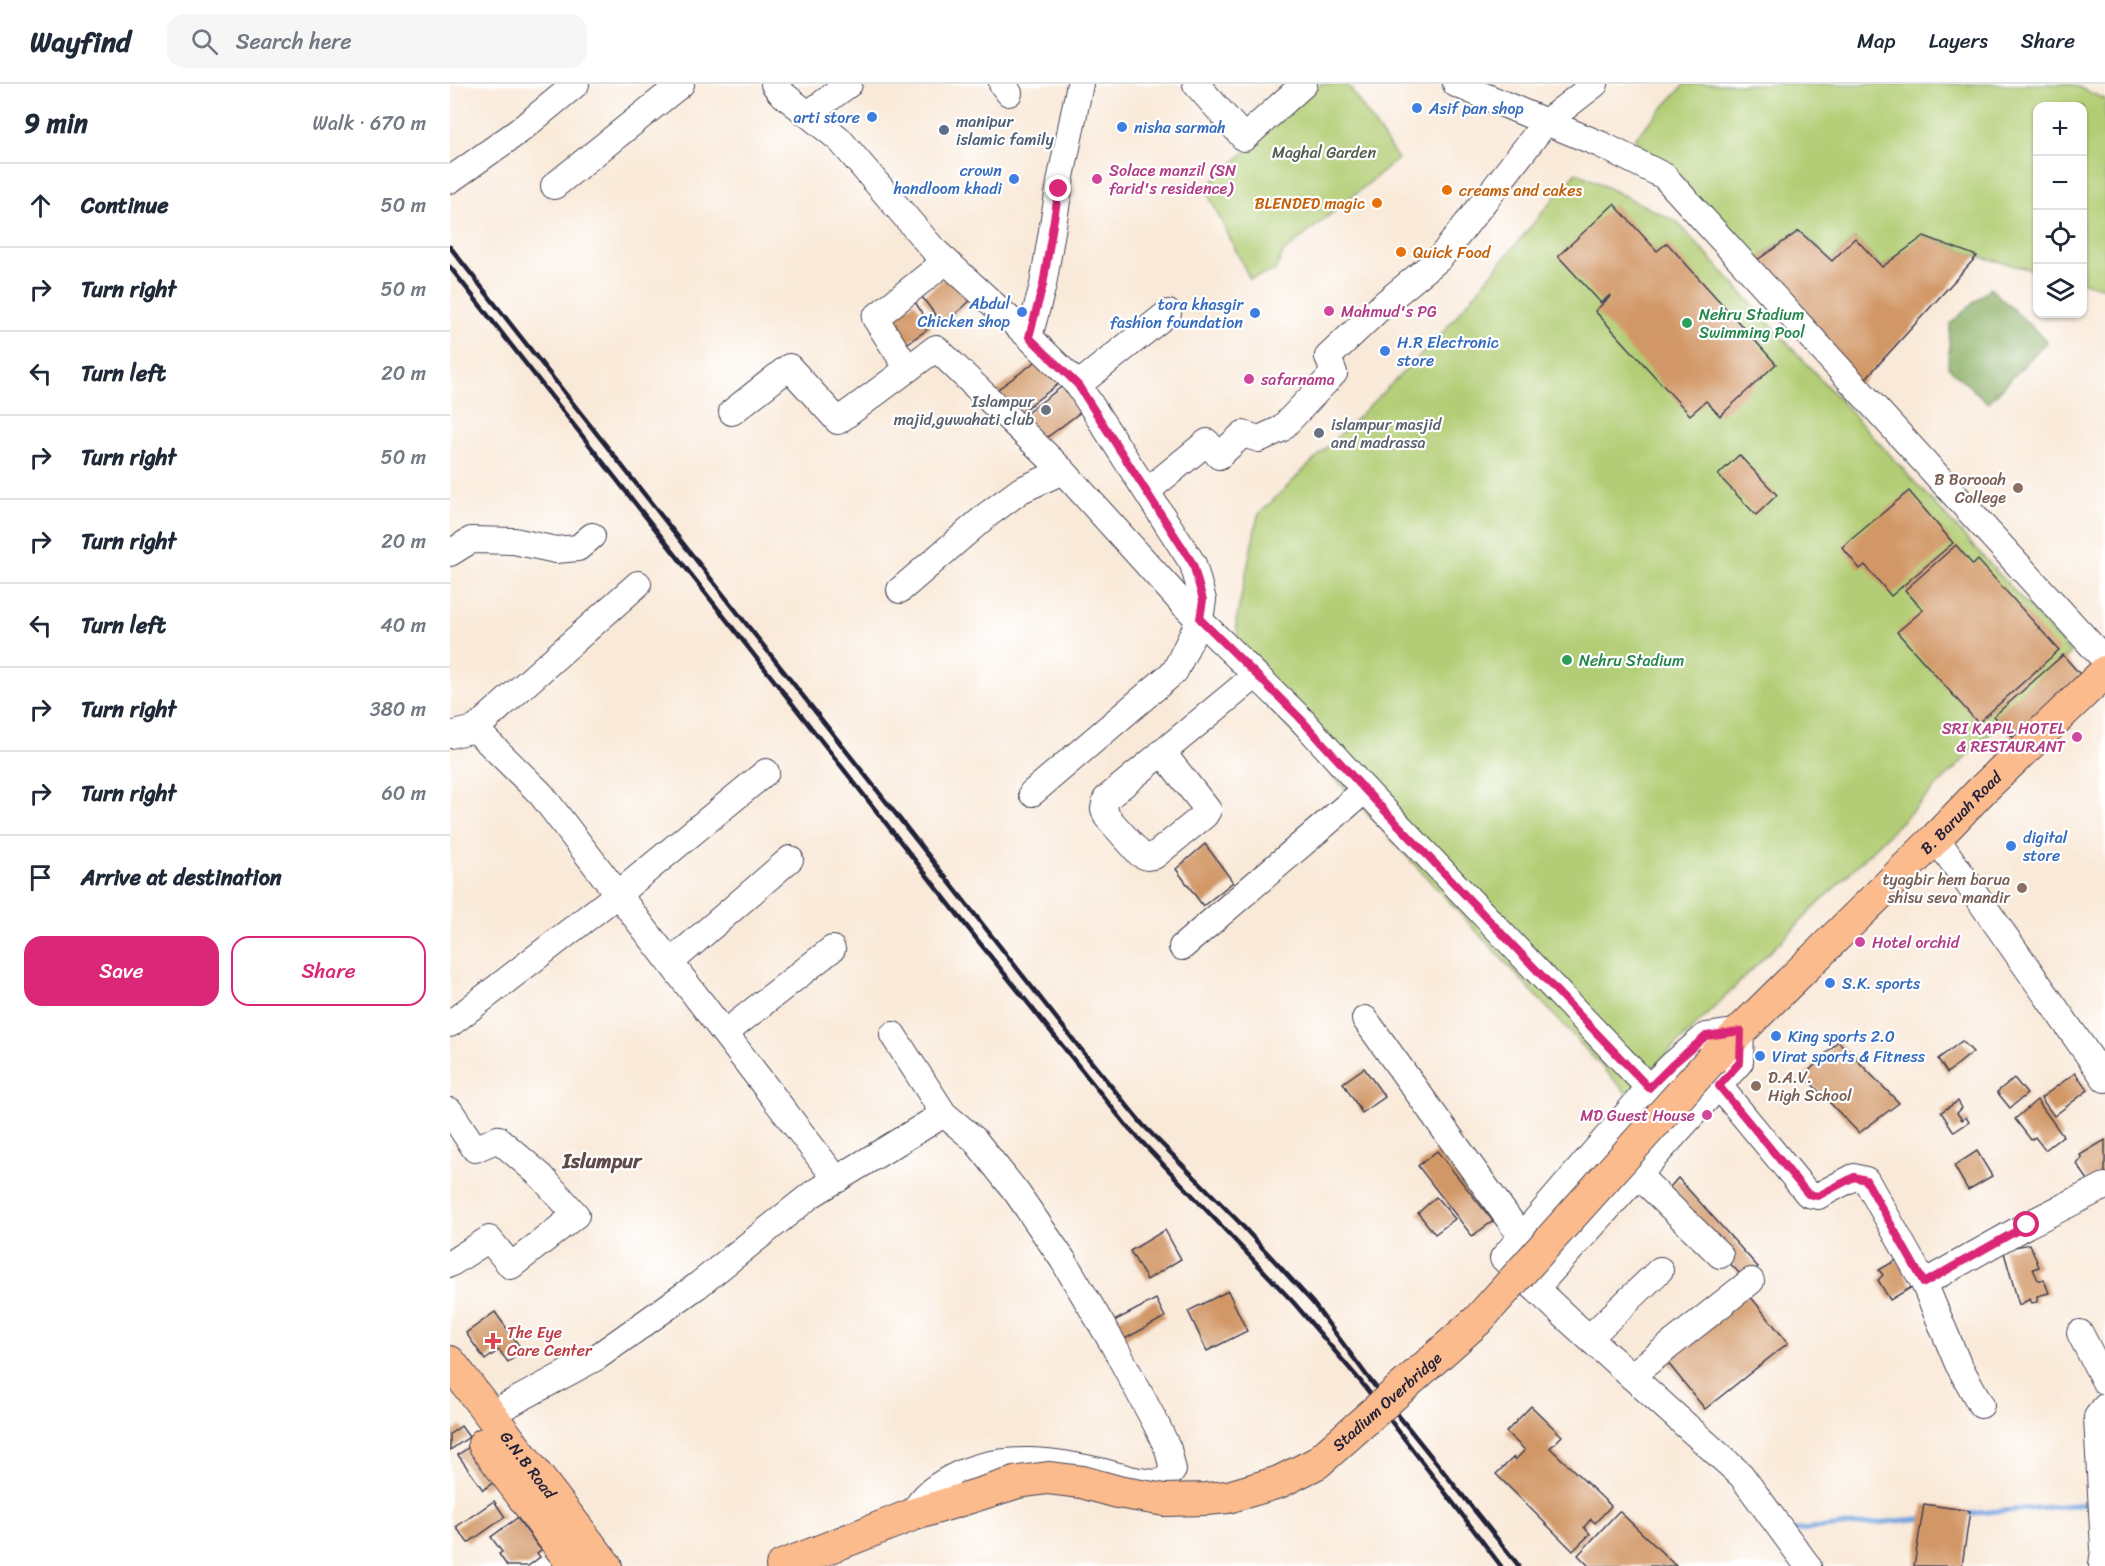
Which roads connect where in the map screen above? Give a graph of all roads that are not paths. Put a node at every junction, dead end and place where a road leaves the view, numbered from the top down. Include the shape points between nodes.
1 (576, 84) edge
2 (681, 84) edge
3 (774, 84) edge
4 (849, 84) edge
5 (1080, 84) edge
6 (1196, 84) edge
7 (1304, 84) edge
8 (1456, 84) edge
9 (1595, 84) edge
10 (808, 114) junction
11 (1546, 122) junction
12 (450, 180) edge
13 (554, 186) dead end
14 (945, 261) junction
15 (1168, 313) dead end
16 (1029, 337) junction
17 (908, 369) junction
18 (1078, 385) junction
19 (732, 412) dead end
20 (1063, 471) junction
21 (1147, 490) junction
22 (592, 536) dead end
23 (450, 553) edge
24 (638, 584) dead end
25 (900, 590) dead end
26 (1200, 619) junction
27 (2105, 660) edge
28 (2105, 672) edge
29 (1255, 675) junction
30 (475, 729) junction
31 (450, 735) edge
32 (1162, 752) dead end
33 (766, 772) dead end
34 (1365, 790) junction
35 (1032, 793) dead end
36 (1936, 838) junction
37 (790, 859) dead end
38 (618, 894) junction
39 (1182, 947) dead end
40 (832, 949) dead end
41 (671, 962) junction
42 (1365, 1019) dead end
43 (450, 1024) edge
44 (1741, 1031) junction
45 (725, 1033) junction
46 (893, 1035) dead end
47 (1715, 1072) junction
48 (2105, 1079) edge
49 (1649, 1088) junction
50 (450, 1111) edge
51 (944, 1114) junction
52 (1638, 1175) junction
53 (837, 1179) junction
54 (2105, 1186) edge
55 (1521, 1236) junction
56 (1720, 1255) dead end
57 (450, 1264) edge
58 (1660, 1270) dead end
59 (1751, 1281) dead end
60 (1924, 1283) junction
61 (1536, 1288) junction
62 (2080, 1333) dead end
63 (1589, 1338) junction
64 (450, 1362) edge
65 (1631, 1376) junction
66 (2105, 1383) edge
67 (450, 1397) edge
68 (1981, 1405) dead end
69 (2105, 1407) edge
70 (489, 1415) junction
71 (912, 1515) junction
72 (574, 1566) edge
73 (606, 1566) edge
74 (782, 1566) edge
75 (1808, 1566) edge
76 (2102, 1566) edge

1 - 12 street
2 - 13 street
3 - 10 street
4 - 10 street
5 - 16 street via 1043,285
6 - 7 street via 1244,138
8 - 11 street
9 - 11 street
10 - 14 street via 839,139
11 - 21 street via 1440,258 1328,357 1334,373 1281,429 1259,439 1243,435 1219,456 1207,442
11 - 27 street via 1664,176
14 - 16 street
14 - 17 street via 875,318
15 - 18 street
16 - 18 street
17 - 19 street via 838,422 789,367
17 - 20 street via 936,348
18 - 21 street
20 - 25 street via 1021,490 987,514
20 - 26 street
21 - 26 street via 1193,564 1203,600
22 - 23 street via 578,548 556,550 514,541 471,540
24 - 30 street
26 - 29 street
26 - 35 street via 1175,671
28 - 36 main road, B. Baruah Road
29 - 32 street
29 - 34 street
30 - 31 street
30 - 38 street via 541,794
33 - 38 street
34 - 39 street
34 - 49 street
36 - 44 main road, B. Baruah Road
36 - 48 street
37 - 41 street
38 - 41 street
38 - 43 street
40 - 45 street
41 - 45 street
42 - 55 street
44 - 47 main road, Stadium Overbridge
44 - 49 street via 1706,1036
45 - 53 street
46 - 51 street
47 - 52 street
47 - 60 street via 1808,1194 1818,1196 1854,1177 1866,1180
47 - 71 main road, Stadium Overbridge, bridge via 1644,1132 1478,1320 1317,1463 1279,1482 1228,1497 1164,1500 1048,1478 1018,1482
49 - 55 street
50 - 57 street via 474,1149 498,1139 552,1187 576,1215 511,1266 489,1239
51 - 53 street
51 - 71 street via 974,1138 1063,1260 1156,1424 1173,1470 1163,1483 1147,1484 1089,1469 1000,1461 976,1466 930,1490
52 - 56 street
52 - 61 street
53 - 70 street via 597,1357
54 - 60 street
55 - 61 street via 1503,1258
58 - 63 street
59 - 65 street
60 - 68 street via 1958,1364
61 - 63 street
62 - 66 street
63 - 65 street
64 - 70 main road, G.N.B Road
65 - 75 street via 1741,1475
67 - 72 main road, G.N.B Road
69 - 76 street via 2097,1417
70 - 73 main road, G.N.B Road
71 - 74 main road

